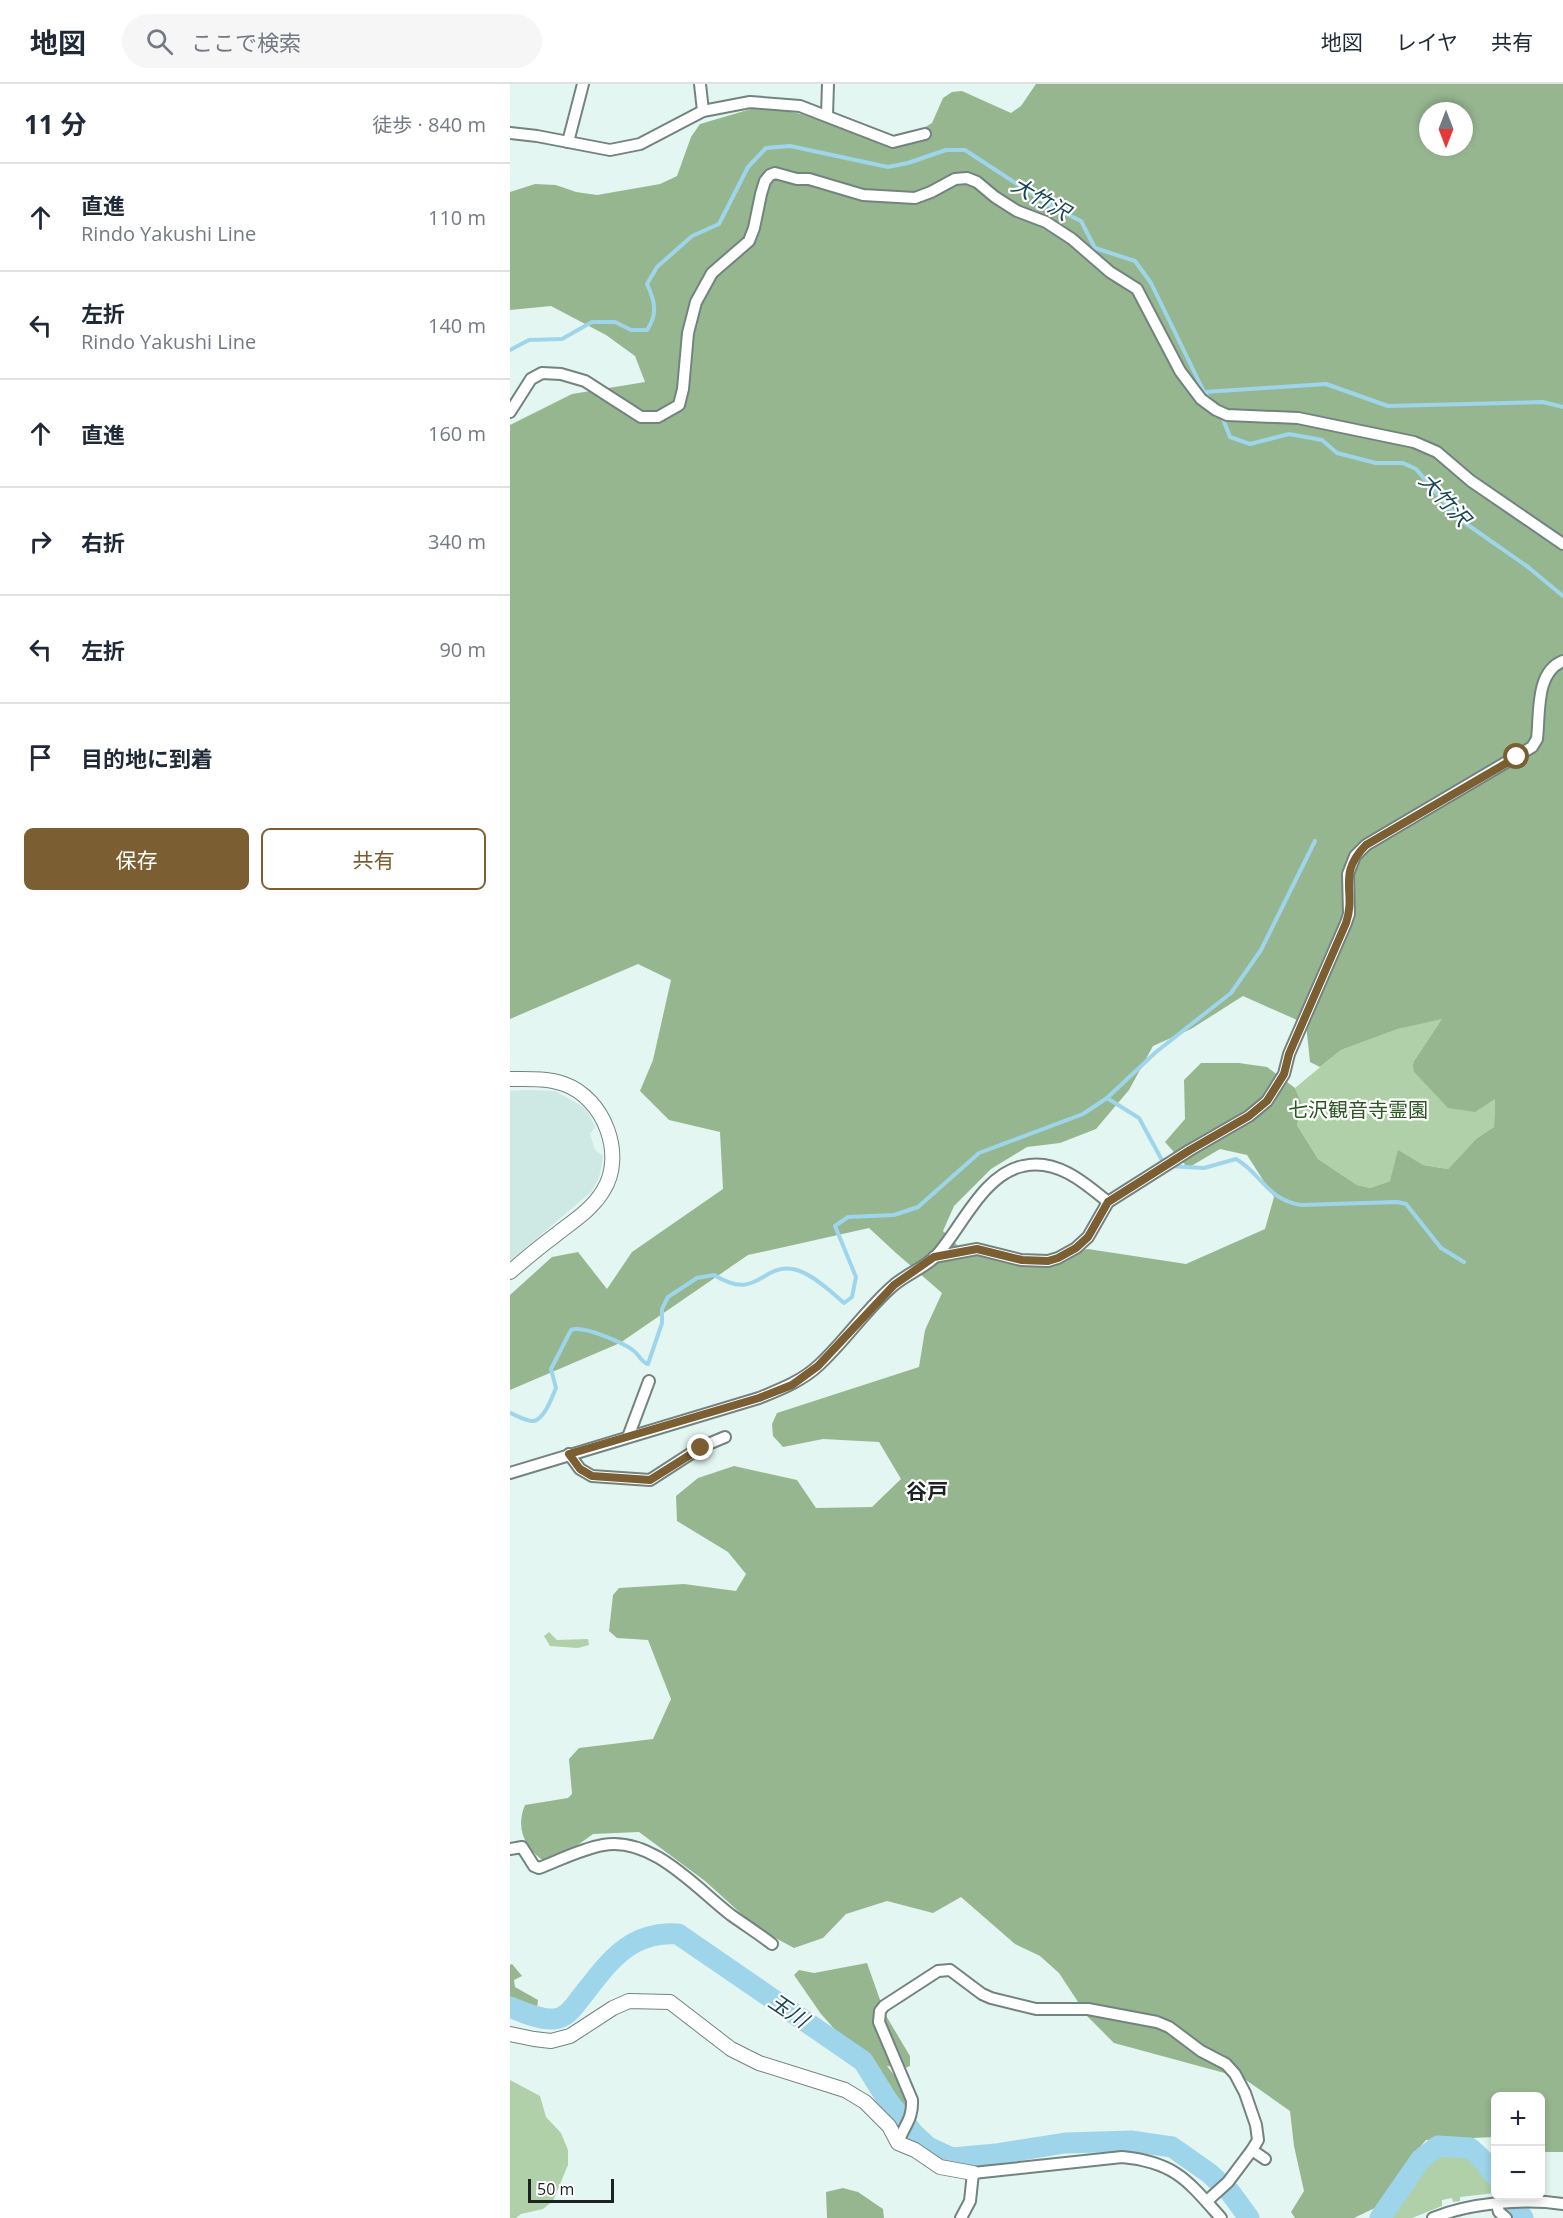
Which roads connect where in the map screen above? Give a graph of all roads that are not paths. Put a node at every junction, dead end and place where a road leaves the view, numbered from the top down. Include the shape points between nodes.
1 (584, 84) edge
2 (700, 84) edge
3 (828, 84) edge
4 (703, 111) junction
5 (827, 115) junction
6 (510, 133) edge
7 (925, 134) dead end
8 (568, 142) junction
9 (510, 412) edge
10 (1563, 544) edge
11 (1563, 661) edge
12 (510, 1079) edge
13 (1108, 1202) junction
14 (934, 1257) junction
15 (510, 1272) edge
16 (650, 1381) dead end
17 (628, 1437) junction
18 (725, 1437) dead end
19 (569, 1454) junction
20 (510, 1473) edge
21 (510, 1849) edge
22 (772, 1944) dead end
23 (510, 2034) edge
24 (900, 2138) junction
25 (1252, 2150) junction
26 (1265, 2159) dead end
27 (973, 2173) junction
28 (1207, 2201) junction
29 (1499, 2204) junction
30 (1563, 2204) edge
31 (961, 2218) edge
32 (1221, 2218) edge
33 (1433, 2218) edge
34 (1506, 2218) edge

1 - 8 street
2 - 4 street
3 - 5 street
4 - 5 street via 750,102 800,106
4 - 8 street via 640,144 610,150
5 - 7 street via 894,142
6 - 8 street
9 - 10 street via 531,379 542,373 585,381 641,417 658,417 679,405 696,302 712,273 749,242 770,175 809,178 863,195 915,198 955,179 967,178 1017,211 1046,222 1137,289 1180,371 1201,399 1216,410 1227,415 1298,418 1414,442 1437,452 1471,481
11 - 13 street via 1549,669 1544,678 1537,739 1532,747 1366,845 1355,856 1348,874 1349,914 1284,1074 1267,1101 1249,1116
12 - 15 street via 555,1082 581,1093 602,1118 612,1156 608,1180 595,1201
13 - 14 street via 1088,1237 1058,1258 1022,1260 977,1249
13 - 14 street via 1056,1166 1022,1166 1005,1173 990,1187
14 - 17 street via 894,1285 818,1366 792,1385
16 - 17 street
17 - 19 street
18 - 19 street via 650,1480 592,1476 580,1469
19 - 20 street
21 - 22 street via 522,1847 538,1868 604,1844 640,1848 659,1857
23 - 24 street via 551,2041 570,2036 629,2001 670,2002 731,2049 759,2063 845,2090 866,2102
24 - 25 street via 913,2114 912,2100 879,2022 880,2011 938,1971 950,1970 991,1998 1036,2009 1088,2009 1169,2027 1235,2073 1256,2125 1258,2140
24 - 27 street via 940,2167
25 - 26 street
25 - 28 street
27 - 28 street via 1122,2157 1140,2159 1169,2168
27 - 31 street via 970,2201
28 - 32 street
29 - 30 street
29 - 33 street
29 - 34 street via 1499,2212

